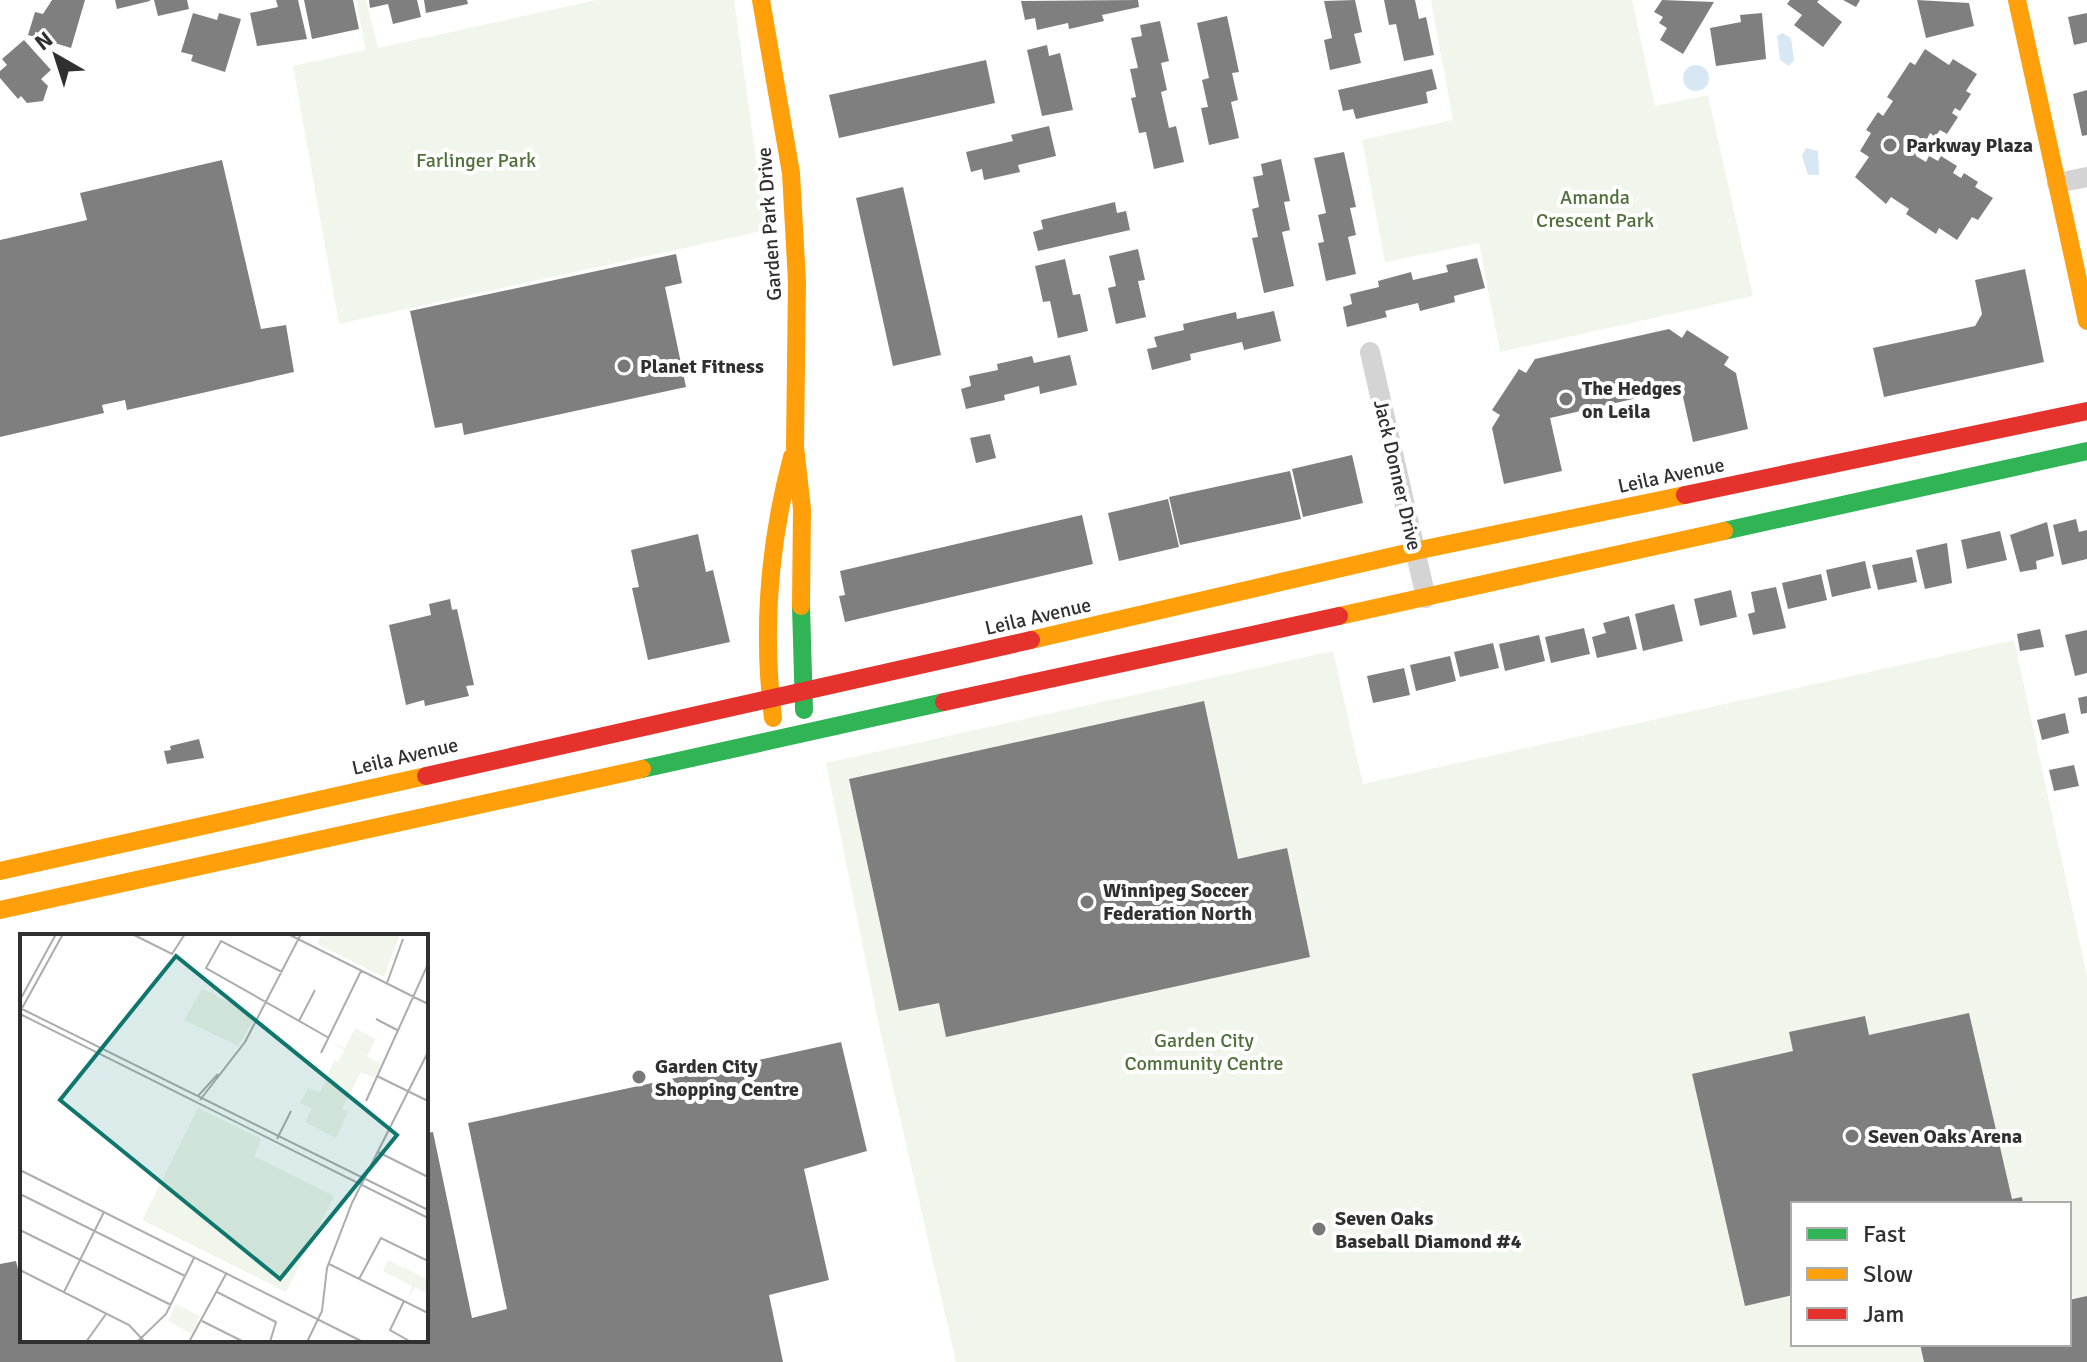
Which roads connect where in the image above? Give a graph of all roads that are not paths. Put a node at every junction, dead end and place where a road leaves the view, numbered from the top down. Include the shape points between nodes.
1 (761, 0) edge
2 (2017, 0) edge
3 (2087, 177) edge
4 (2057, 183) junction
5 (2087, 321) edge
6 (1370, 352) dead end
7 (2087, 411) edge
8 (795, 447) junction
9 (2087, 451) edge
10 (1415, 551) junction
11 (1426, 598) junction
12 (802, 692) junction
13 (770, 698) junction
14 (808, 732) junction
15 (777, 739) junction
16 (0, 871) edge
17 (0, 910) edge

1 - 8 main road, Garden Park Drive via 791,173 797,282
2 - 4 main road
3 - 4 street
4 - 5 main road
6 - 10 street, Jack Donner Drive
7 - 10 main road, Leila Avenue
8 - 12 main road, Garden Park Drive via 802,509
8 - 13 main road, Garden Park Drive via 777,505 767,658
9 - 11 main road
10 - 11 street, Jack Donner Drive
10 - 12 main road, Leila Avenue
11 - 14 main road
12 - 13 main road, Leila Avenue
12 - 14 main road, Garden Park Drive
13 - 15 main road, Garden Park Drive
13 - 16 main road, Leila Avenue
14 - 15 main road
15 - 17 main road

